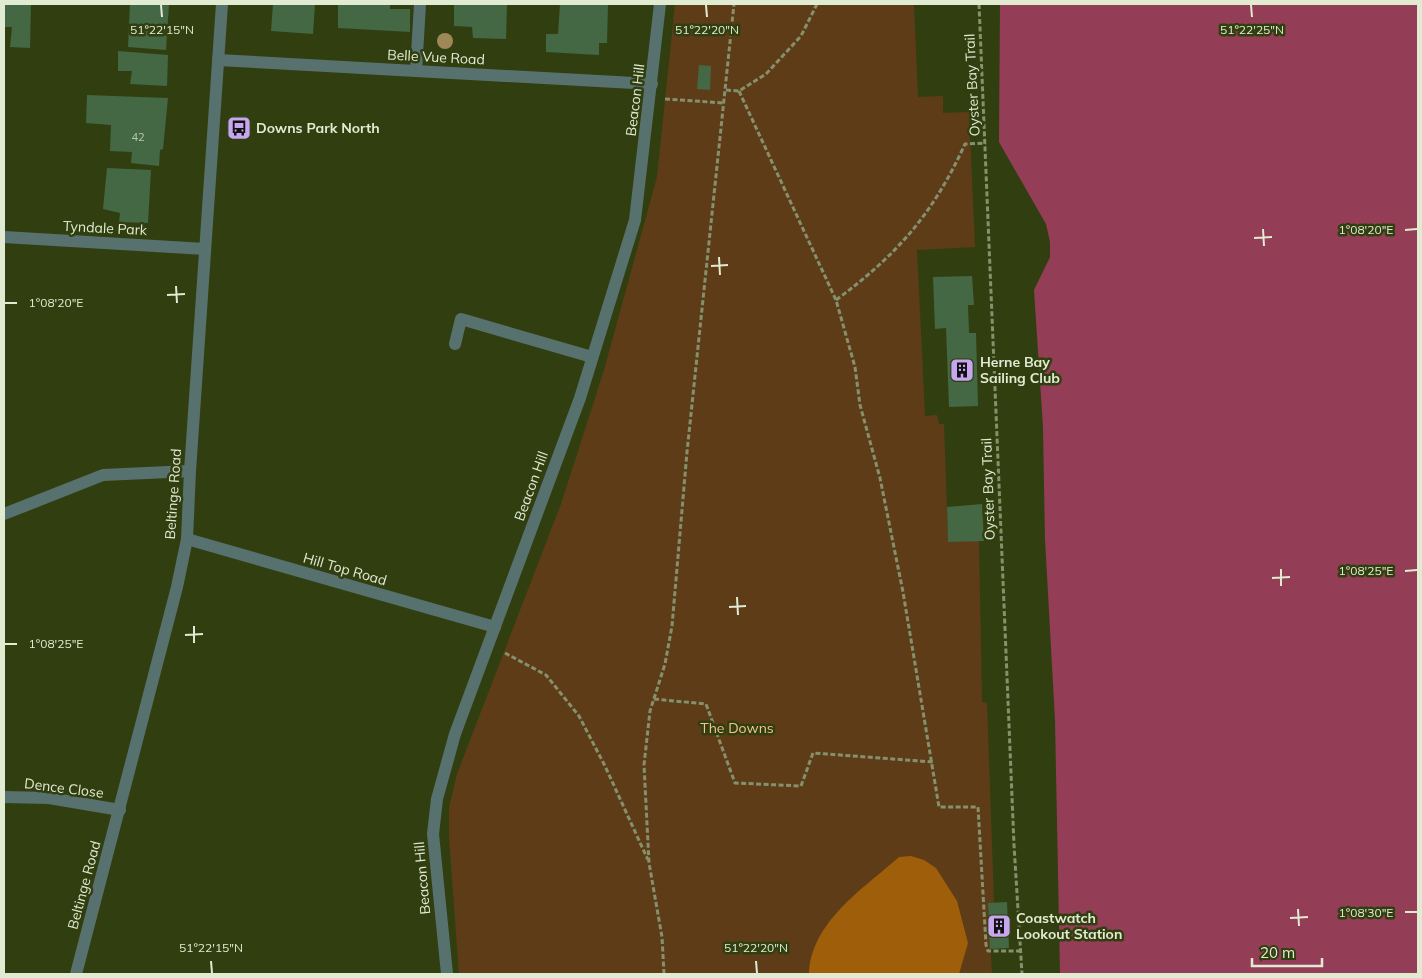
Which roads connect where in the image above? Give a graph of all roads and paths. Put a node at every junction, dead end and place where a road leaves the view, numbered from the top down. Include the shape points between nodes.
1 (222, 4) edge
2 (420, 4) edge
3 (660, 4) edge
4 (734, 4) edge
5 (818, 4) edge
6 (979, 4) edge
7 (218, 60) junction
8 (416, 71) junction
9 (652, 84) junction
10 (726, 90) junction
11 (739, 91) junction
12 (650, 98) junction
13 (724, 103) junction
14 (986, 143) junction
15 (4, 237) edge
16 (205, 249) junction
17 (836, 300) junction
18 (455, 344) dead end
19 (592, 357) junction
20 (190, 471) junction
21 (4, 514) edge
22 (187, 539) junction
23 (495, 627) junction
24 (488, 645) junction
25 (654, 699) junction
26 (933, 762) junction
27 (4, 797) edge
28 (120, 810) junction
29 (649, 863) junction
30 (1021, 951) junction
31 (76, 974) edge
32 (447, 974) edge
33 (664, 974) edge
34 (1022, 974) edge

1 - 7 street, Beltinge Road
2 - 8 street
3 - 9 street, Beacon Hill
4 - 10 path
5 - 11 path via 788,52 766,74
6 - 14 path, Oyster Bay Trail
7 - 8 street, Belle Vue Road
7 - 16 street, Beltinge Road
8 - 9 street, Belle Vue Road
9 - 12 street, Beacon Hill
10 - 11 path
10 - 13 path
11 - 17 path
12 - 13 path
12 - 19 street, Beacon Hill via 635,220
13 - 25 path via 686,452 672,626
14 - 17 path via 965,144 929,211 898,248
14 - 30 path, Oyster Bay Trail
15 - 16 street, Tyndale Park
16 - 20 street, Beltinge Road
17 - 26 path via 882,487
18 - 19 street via 461,318
19 - 23 street, Beacon Hill via 580,398
20 - 21 street via 104,474
20 - 22 street, Beltinge Road
22 - 23 street, Hill Top Road
22 - 28 street, Beltinge Road
23 - 24 street, Beacon Hill
24 - 29 path via 546,675 579,716
24 - 32 street, Beacon Hill via 455,734 437,799 434,852
25 - 26 path via 706,704 735,783 801,786 813,753
25 - 29 path via 644,764
26 - 30 path via 939,808 978,807 988,951
27 - 28 street, Dence Close via 49,798
28 - 31 street, Beltinge Road
29 - 33 path via 662,938
30 - 34 path, Oyster Bay Trail

